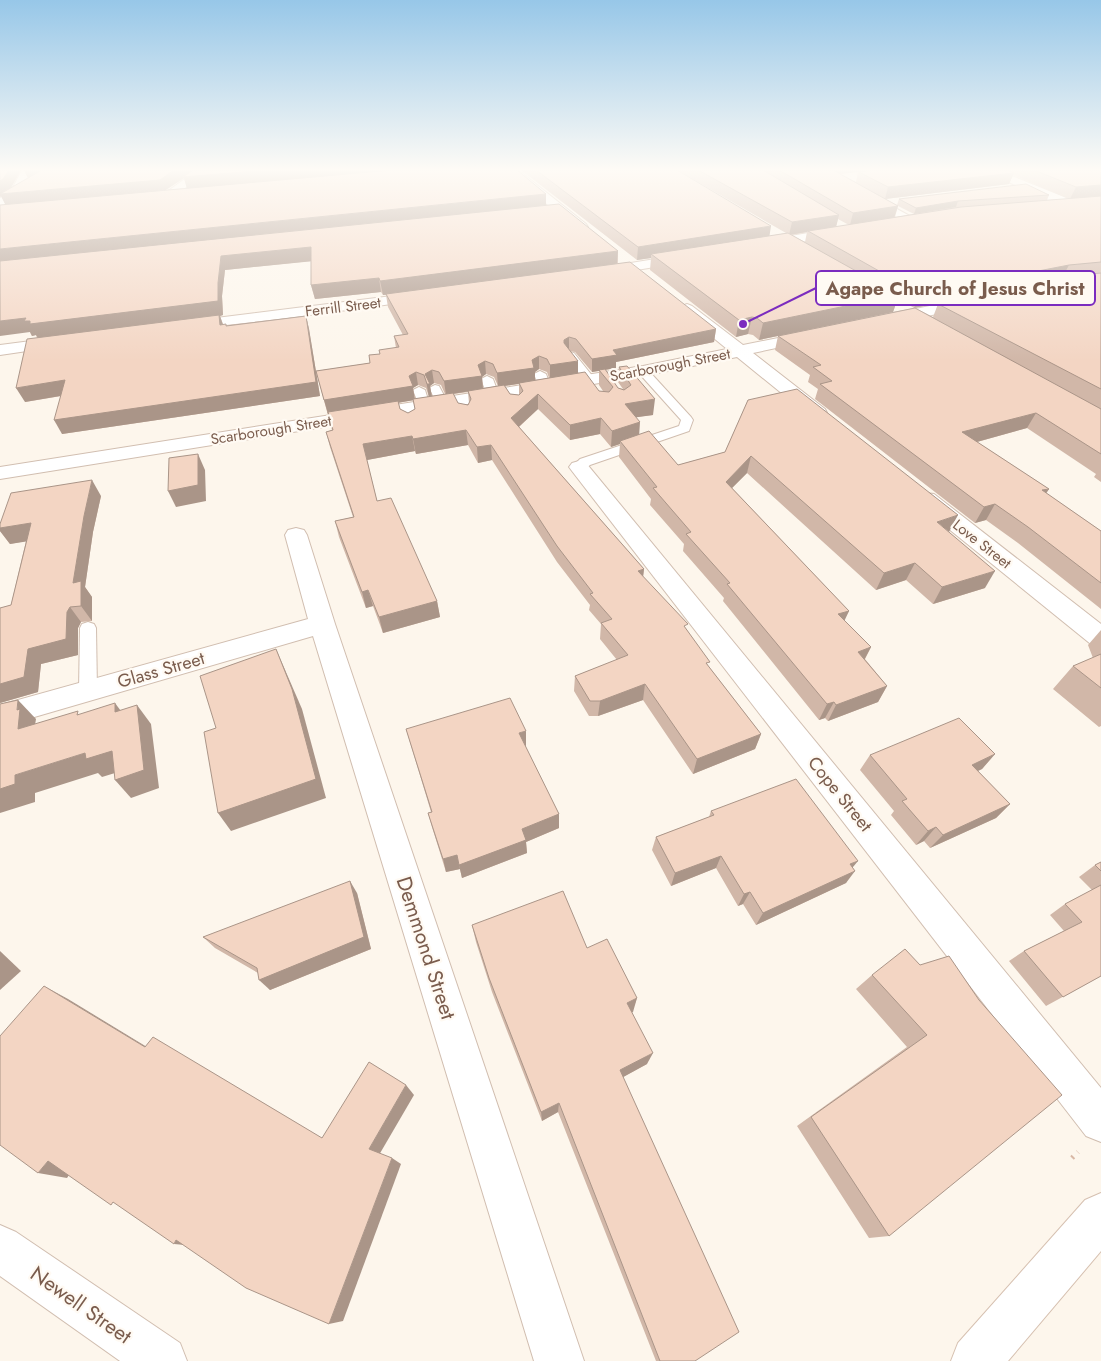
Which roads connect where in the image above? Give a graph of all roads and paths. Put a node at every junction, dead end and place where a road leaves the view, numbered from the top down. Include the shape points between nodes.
1 (591, 234) edge
2 (772, 234) edge
3 (822, 234) edge
4 (597, 238) edge
5 (785, 241) junction
6 (747, 247) edge
7 (612, 250) edge
8 (804, 251) edge
9 (700, 256) edge
10 (634, 267) junction
11 (587, 274) edge
12 (648, 279) edge
13 (443, 294) edge
14 (671, 296) edge
15 (989, 299) edge
16 (895, 305) edge
17 (912, 315) junction
18 (874, 323) edge
19 (929, 324) edge
20 (167, 329) edge
21 (826, 334) edge
22 (79, 340) edge
23 (0, 350) edge
24 (741, 352) junction
25 (570, 355) edge
26 (643, 371) junction
27 (598, 382) junction
28 (831, 423) edge
29 (580, 467) joint
30 (0, 473) edge
31 (916, 491) edge
32 (296, 535) dead end
33 (322, 624) junction
34 (88, 628) dead end
35 (1101, 638) edge
36 (88, 691) junction
37 (0, 716) edge
38 (1101, 1121) edge
39 (1101, 1216) edge
40 (0, 1248) edge
41 (162, 1361) edge
42 (558, 1361) edge
43 (976, 1361) edge

1 - 4 street
2 - 5 street
3 - 5 street
5 - 6 street
5 - 8 street
7 - 10 street
9 - 10 street
10 - 11 street
10 - 12 street
13 - 20 street, Ferrill Street
14 - 24 street
15 - 17 street
16 - 17 street
17 - 18 street
17 - 19 street
21 - 24 street, Scarborough Street
22 - 23 street
24 - 26 street, Scarborough Street
24 - 28 street
25 - 27 lane
26 - 27 street, Scarborough Street
26 - 29 lane via 687,420 685,428 585,462
27 - 30 street, Scarborough Street via 542,381 501,393 450,402 421,398 408,416
29 - 38 street, Cope Street
31 - 35 street, Love Street
32 - 33 street, Demmond Street
33 - 36 street, Glass Street
33 - 42 street, Demmond Street
34 - 36 lane
36 - 37 street, Glass Street
39 - 43 street
40 - 41 street, Newell Street

